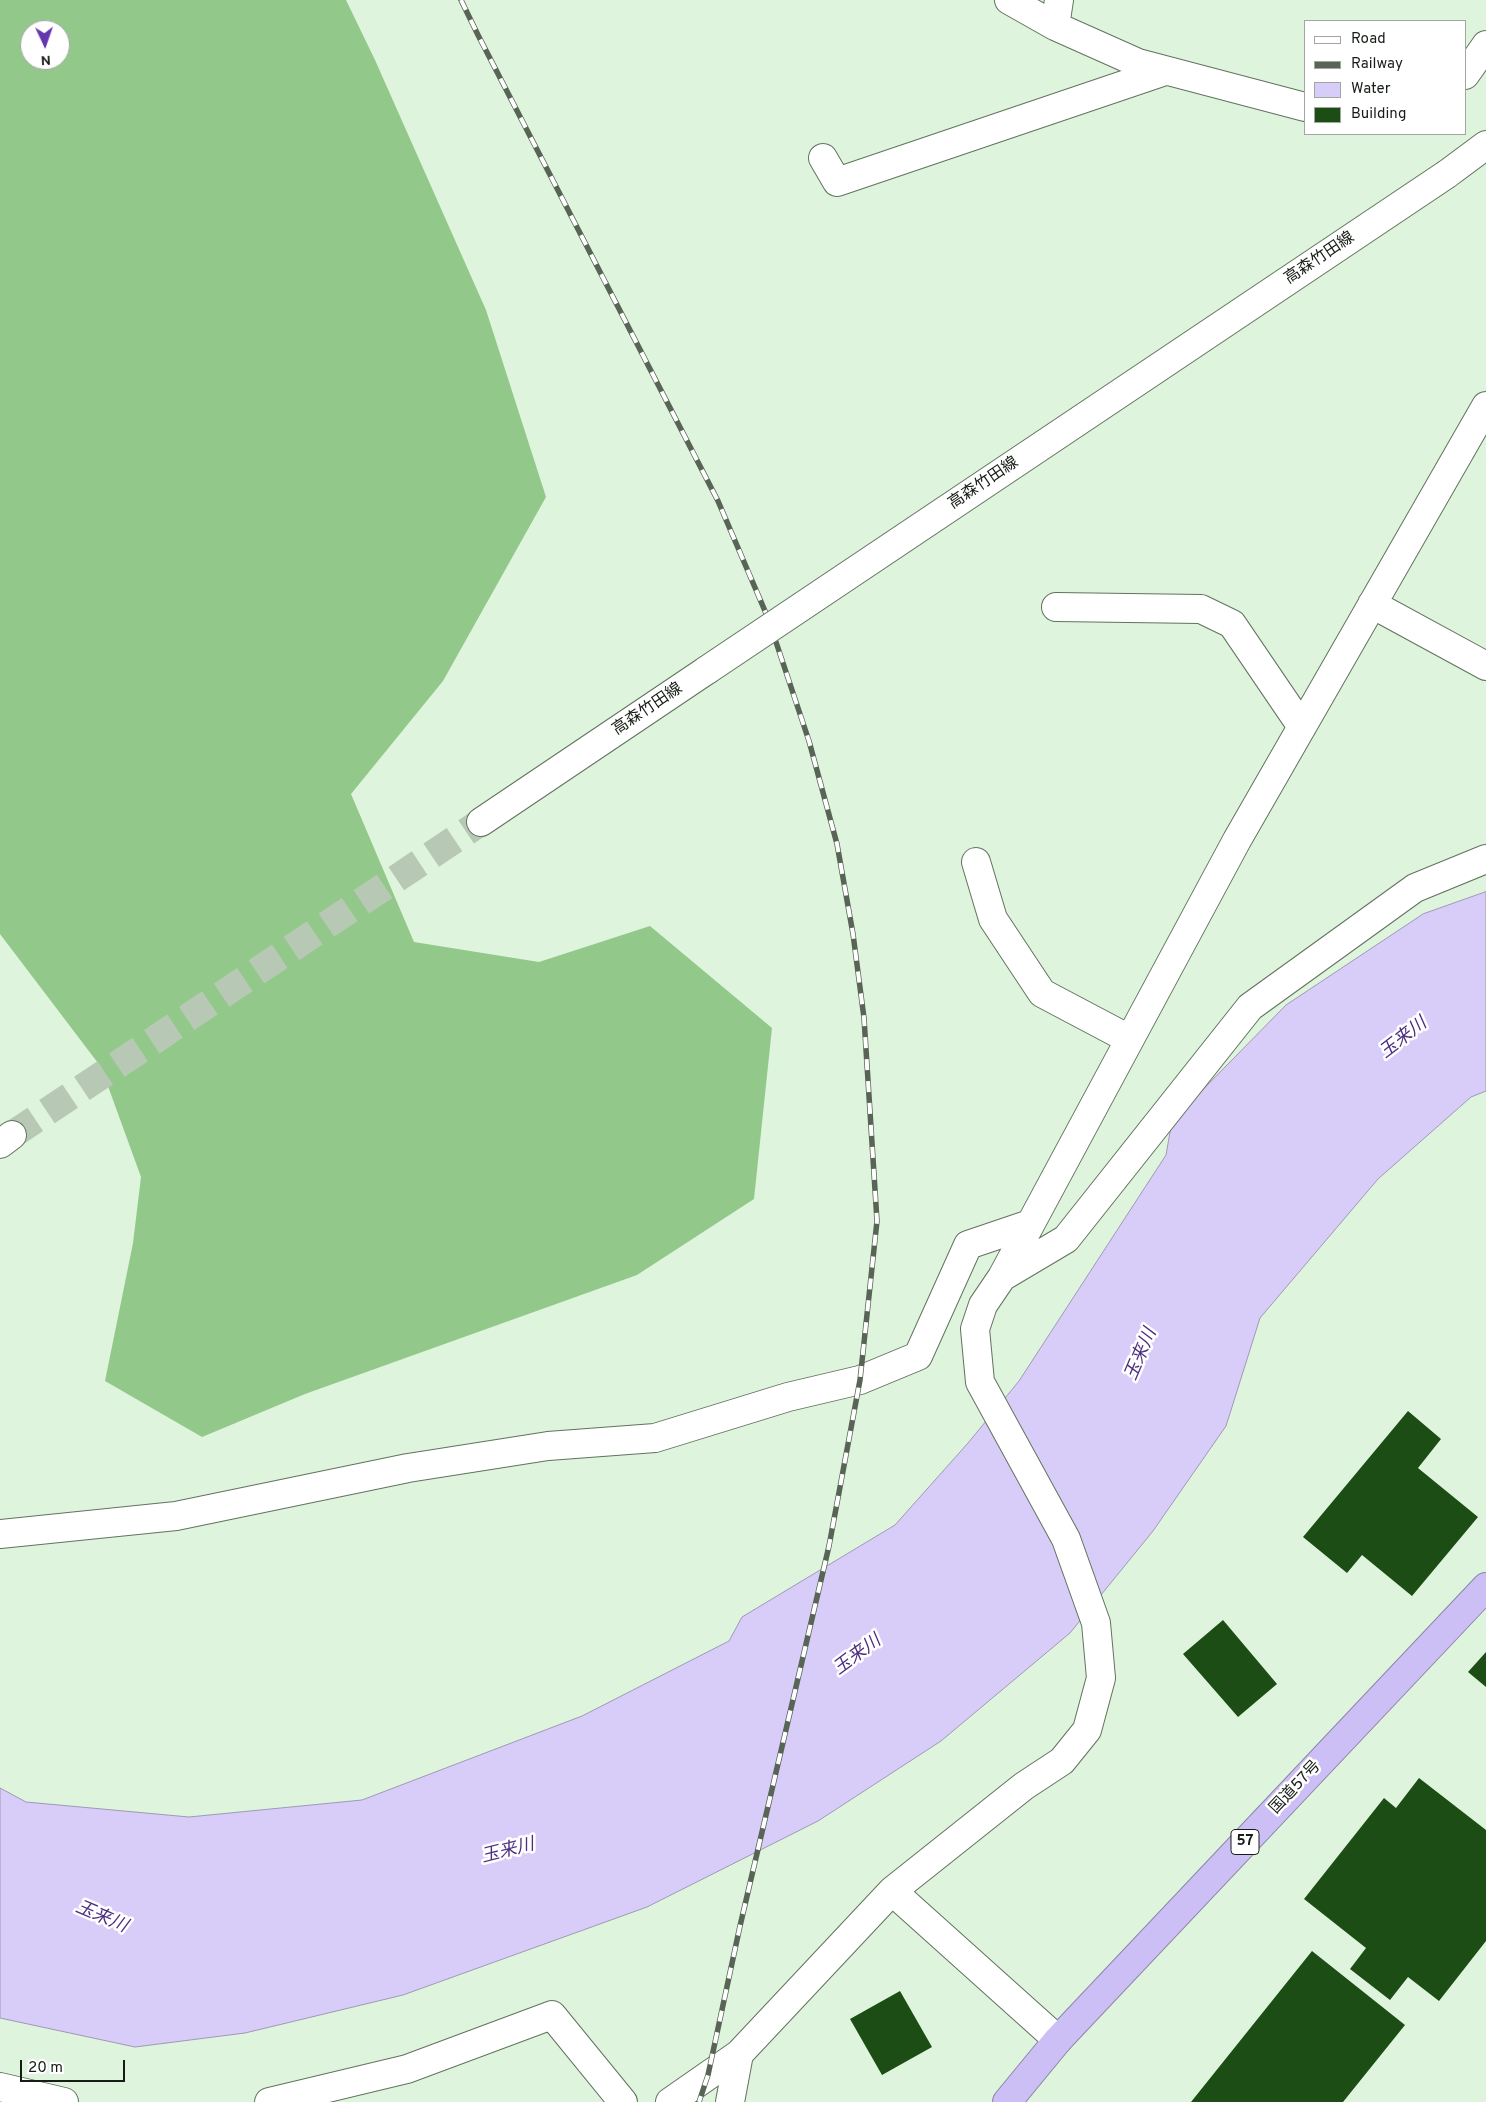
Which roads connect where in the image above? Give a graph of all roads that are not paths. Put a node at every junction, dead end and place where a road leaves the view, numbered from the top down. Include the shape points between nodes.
1 (1008, 0) edge
2 (1057, 13) edge
3 (1486, 46) edge
4 (1165, 71) junction
5 (1466, 74) edge
6 (1304, 107) edge
7 (1486, 146) edge
8 (823, 158) dead end
9 (1486, 406) edge
10 (1372, 604) junction
11 (1056, 607) dead end
12 (1486, 666) edge
13 (1302, 727) junction
14 (481, 822) tunnel mouth
15 (1486, 859) edge
16 (976, 862) dead end
17 (1129, 1039) junction
18 (1030, 1224) junction
19 (1002, 1276) junction
20 (0, 1534) edge
21 (1486, 1586) edge
22 (892, 1891) junction
23 (1058, 2040) junction
24 (739, 2054) junction
25 (0, 2087) edge
26 (64, 2102) edge
27 (269, 2102) edge
28 (623, 2102) edge
29 (670, 2102) edge
30 (730, 2102) edge
31 (1008, 2102) edge

1 - 2 street
2 - 4 street via 1138,63
3 - 5 street
4 - 6 street
4 - 8 street via 838,182
7 - 14 street, 高森竹田線, bridge
9 - 10 street
10 - 12 street
10 - 13 street
11 - 13 street via 1201,608 1232,624
13 - 17 street
15 - 19 street via 1415,888 1250,1007 1066,1239
16 - 17 street via 993,919 1042,993
17 - 18 street
18 - 19 street
18 - 20 street via 968,1245 918,1356 860,1380 788,1397 655,1438 548,1446 408,1468 176,1516
19 - 22 street via 983,1305 975,1329 980,1382 1066,1539 1096,1623 1101,1678 1087,1730 1062,1760 1024,1786
21 - 23 highway, 国道57号 / 57
22 - 23 street
22 - 24 street
23 - 31 highway, 国道57号 / 57
24 - 29 street
24 - 30 street
25 - 26 street
27 - 28 street via 407,2069 552,2015

